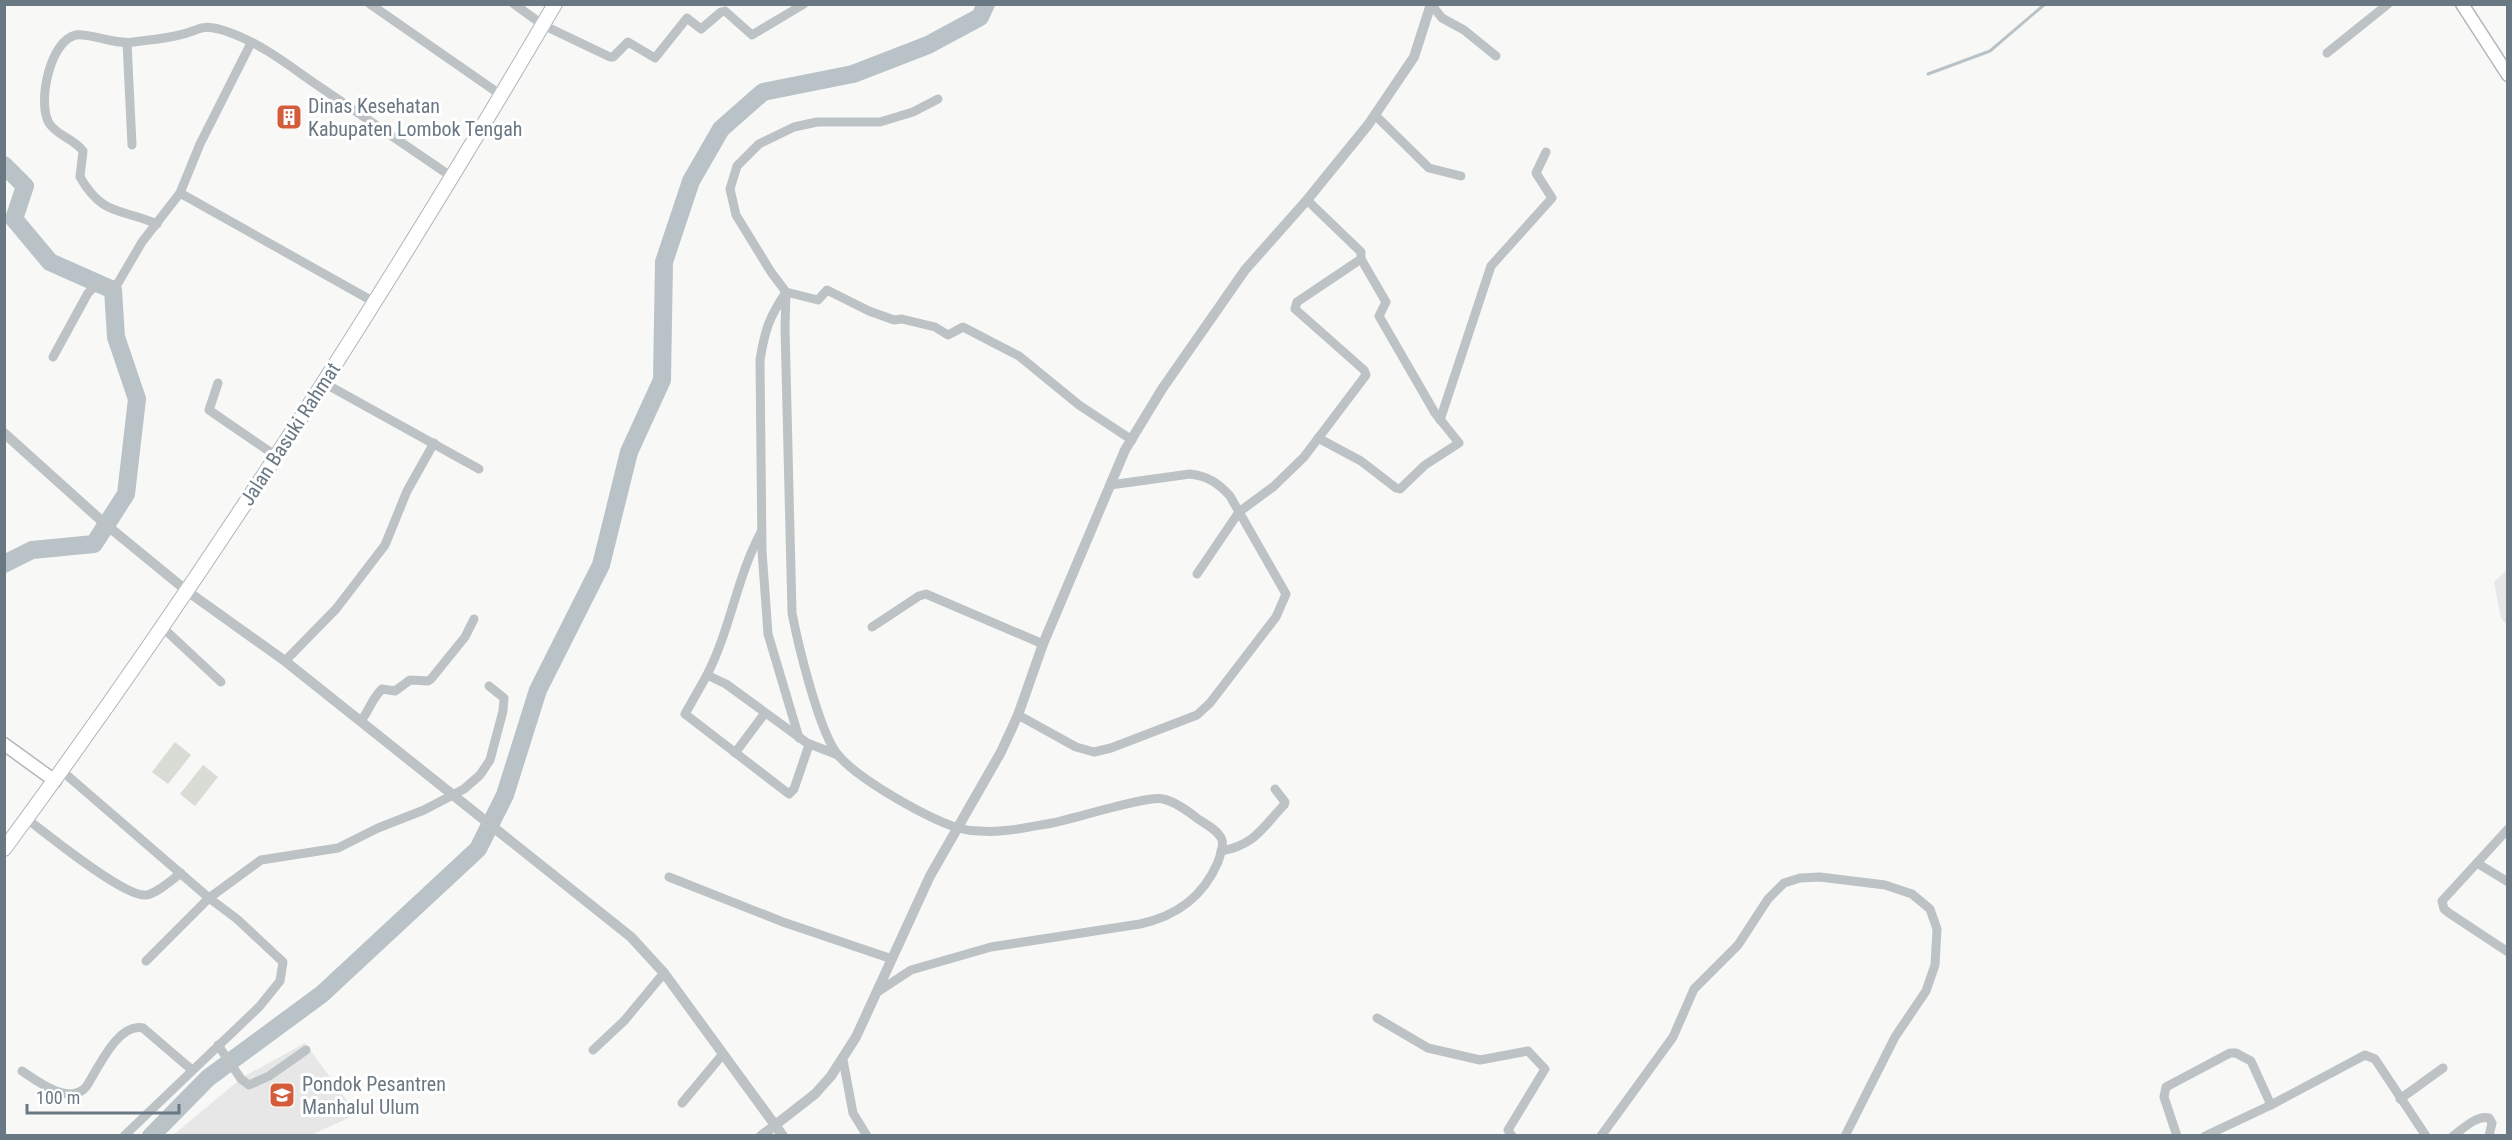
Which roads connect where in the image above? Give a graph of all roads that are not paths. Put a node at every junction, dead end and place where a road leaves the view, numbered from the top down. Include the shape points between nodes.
1 (370, 4) edge
2 (514, 4) edge
3 (555, 4) edge
4 (804, 4) edge
5 (1431, 4) edge
6 (2388, 4) edge
7 (2462, 4) edge
8 (543, 25) junction
9 (127, 43) junction
10 (251, 43) junction
11 (2327, 53) dead end
12 (1496, 56) dead end
13 (2508, 75) edge
14 (501, 95) junction
15 (938, 99) dead end
16 (1375, 115) junction
17 (132, 145) dead end
18 (1546, 152) dead end
19 (1461, 176) dead end
20 (452, 177) junction
21 (180, 193) junction
22 (1307, 200) junction
23 (157, 224) junction
24 (1361, 259) junction
25 (786, 292) junction
26 (374, 302) junction
27 (53, 357) dead end
28 (218, 383) dead end
29 (324, 383) junction
30 (1440, 420) junction
31 (4, 433) edge
32 (1318, 438) junction
33 (1132, 440) junction
34 (434, 443) junction
35 (276, 456) junction
36 (479, 469) dead end
37 (1110, 485) junction
38 (1239, 512) junction
39 (762, 530) junction
40 (1197, 574) dead end
41 (187, 591) junction
42 (474, 619) dead end
43 (162, 627) junction
44 (872, 627) dead end
45 (1043, 644) junction
46 (285, 661) junction
47 (707, 675) junction
48 (221, 682) dead end
49 (489, 686) dead end
50 (765, 713) junction
51 (1018, 715) junction
52 (361, 721) junction
53 (800, 738) junction
54 (4, 744) edge
55 (809, 745) junction
56 (735, 753) junction
57 (838, 755) junction
58 (58, 776) junction
59 (1275, 789) dead end
60 (454, 796) junction
61 (27, 819) junction
62 (958, 828) junction
63 (2508, 829) edge
64 (4, 849) edge
65 (1221, 851) junction
66 (2476, 863) junction
67 (181, 873) junction
68 (669, 877) dead end
69 (2508, 882) edge
70 (209, 898) junction
71 (2508, 952) edge
72 (892, 959) junction
73 (146, 961) dead end
74 (664, 973) junction
75 (879, 991) junction
76 (1377, 1018) dead end
77 (218, 1046) junction
78 (306, 1050) dead end
79 (593, 1050) dead end
80 (723, 1054) junction
81 (843, 1060) junction
82 (2444, 1068) dead end
83 (192, 1070) junction
84 (21, 1071) dead end
85 (2400, 1099) junction
86 (682, 1103) dead end
87 (2271, 1104) junction
88 (776, 1126) junction
89 (124, 1136) edge
90 (761, 1136) edge
91 (783, 1136) edge
92 (867, 1136) edge
93 (1512, 1136) edge
94 (1601, 1136) edge
95 (1845, 1136) edge
96 (2177, 1136) edge
97 (2205, 1136) edge
98 (2426, 1136) edge
99 (2453, 1136) edge
100 (2489, 1136) edge

1 - 14 street
2 - 8 street
3 - 8 main road, Jalan Basuki Rahmat
4 - 8 street via 752,34 725,11 700,29 687,18 655,58 628,42 610,57
5 - 12 street via 1442,18
5 - 16 street via 1414,57
6 - 11 street
7 - 13 main road
8 - 14 main road, Jalan Basuki Rahmat
9 - 10 street via 175,36 204,26
9 - 17 street
9 - 23 street via 81,35 67,39 47,76 44,113 55,131 83,151 80,177 98,201 119,213
10 - 20 street
10 - 21 street
14 - 20 main road, Jalan Basuki Rahmat
15 - 25 street via 880,122 818,122 794,127 759,144 737,166 730,189 736,215
16 - 19 street via 1429,168
16 - 22 street
18 - 30 street via 1536,173 1552,198 1491,266
20 - 26 main road, Jalan Basuki Rahmat
21 - 23 street
21 - 26 street
22 - 24 street via 1361,252
22 - 33 street via 1233,286
23 - 27 street via 118,283 99,283 88,293
24 - 30 street via 1386,302 1379,316
24 - 32 street via 1295,305 1298,314 1366,373
25 - 33 street via 818,300 827,290 869,311 934,327 948,335 963,327 1019,356 1079,405
25 - 39 street via 770,316 760,360
25 - 57 street via 792,613 802,659 826,733
26 - 29 main road, Jalan Basuki Rahmat
28 - 35 street via 209,410
29 - 34 street
29 - 35 main road, Jalan Basuki Rahmat
30 - 32 street via 1459,443 1425,465 1400,489 1361,461
31 - 41 street
32 - 38 street via 1281,480
33 - 37 street
34 - 36 street
34 - 46 street via 407,491 385,544 336,609
35 - 41 main road, Jalan Basuki Rahmat
37 - 38 street via 1190,474 1203,476 1217,483
37 - 45 street
38 - 40 street
38 - 51 street via 1286,594 1276,617 1197,715 1094,752 1076,747
39 - 47 street via 745,564 722,643
39 - 53 street via 769,640
41 - 43 main road, Jalan Basuki Rahmat
41 - 46 street
42 - 52 street via 465,637 431,679 410,680 397,690 382,689 371,700
43 - 48 street
43 - 58 main road, Jalan Basuki Rahmat
44 - 45 street via 926,594
45 - 51 street
46 - 52 street
47 - 50 street
47 - 56 street via 685,716
49 - 60 street via 505,701 493,752 480,775
50 - 53 street
50 - 56 street
51 - 62 street
52 - 60 street
53 - 55 street
54 - 58 main road
55 - 56 street via 790,794
55 - 57 street
57 - 62 street via 885,790
58 - 61 main road, Jalan Basuki Rahmat
58 - 67 street
59 - 65 street via 1284,805 1252,840
60 - 70 street via 338,848 261,860
60 - 74 street via 631,937
61 - 64 main road, Jalan Basuki Rahmat
61 - 67 street via 100,874 134,894 150,893
62 - 65 street via 1004,831 1159,798 1182,808 1210,828 1220,837
62 - 72 street via 930,876
63 - 66 street
65 - 75 street via 1198,896 1159,919 991,947 915,969
66 - 69 street
66 - 71 street via 2443,897 2442,903 2449,913
67 - 70 street
68 - 72 street
70 - 73 street
70 - 77 street via 278,955 284,968 276,988
72 - 75 street
74 - 79 street
74 - 80 street
75 - 81 street
76 - 93 street via 1428,1048 1480,1060 1528,1050 1545,1069 1508,1130
77 - 78 street via 249,1085
77 - 83 street
80 - 86 street
80 - 88 street
81 - 88 street via 815,1094
81 - 92 street via 854,1113
82 - 85 street
83 - 84 street via 137,1027 129,1028 121,1036 80,1093 54,1089
83 - 89 street
85 - 87 street via 2375,1059 2365,1055
85 - 98 street
87 - 96 street via 2251,1061 2230,1053 2166,1087 2164,1097
87 - 97 street
88 - 90 street
88 - 91 street
94 - 95 street via 1673,1037 1694,989 1738,945 1768,899 1784,883 1820,877 1886,885 1912,894 1930,909 1937,929 1935,965 1926,991 1895,1037
99 - 100 street via 2484,1117 2492,1123

